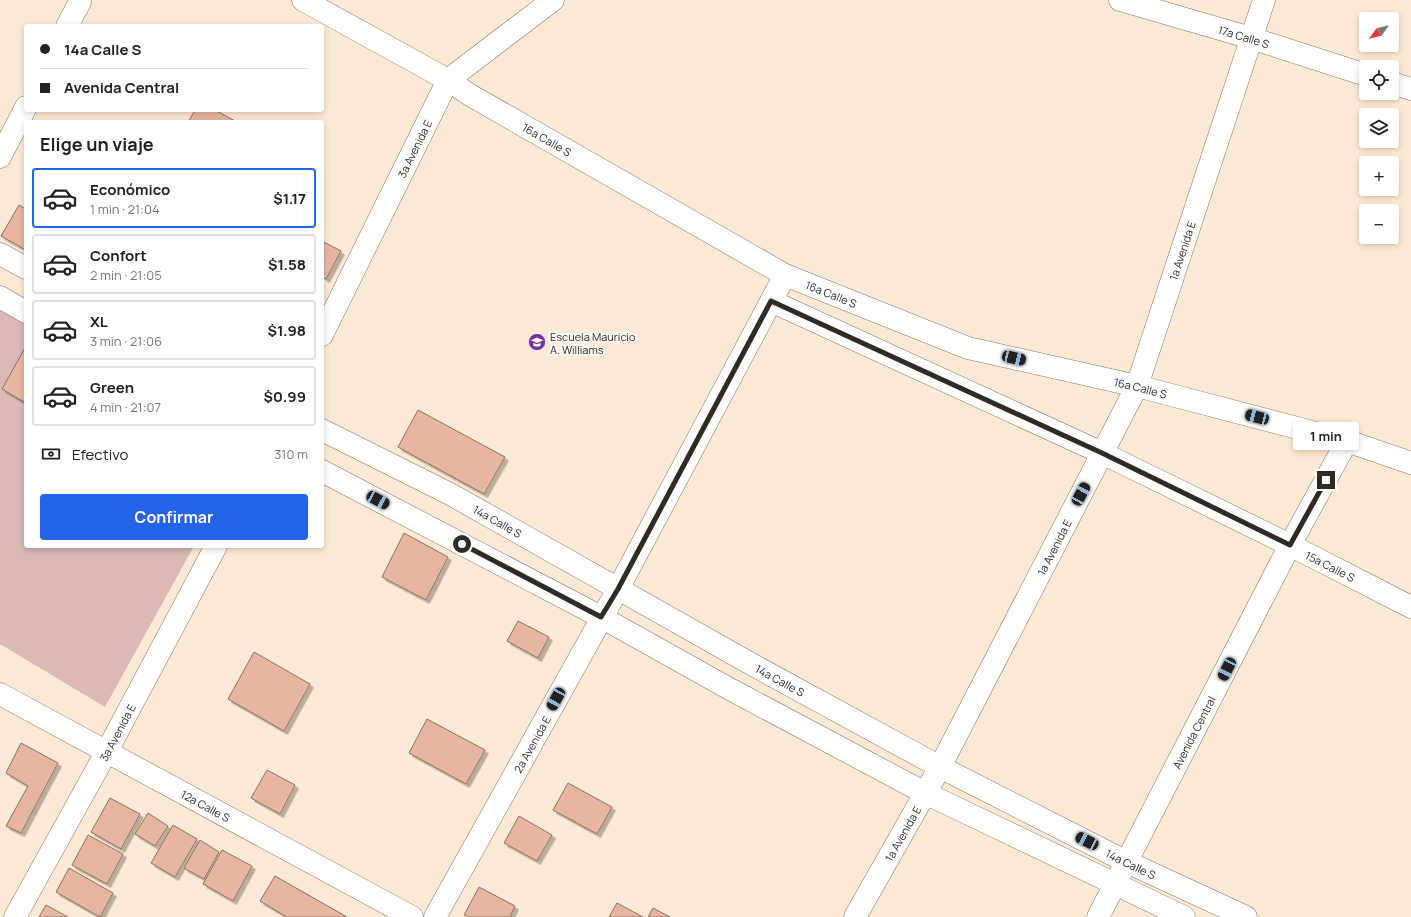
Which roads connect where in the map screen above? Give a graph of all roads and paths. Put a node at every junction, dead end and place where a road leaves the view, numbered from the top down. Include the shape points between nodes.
1 (303, 0) edge
2 (553, 0) edge
3 (1120, 0) edge
4 (1264, 0) edge
5 (80, 2) dead end
6 (68, 24) edge
7 (1251, 38) junction
8 (1359, 73) edge
9 (448, 80) junction
10 (1399, 85) edge
11 (1411, 89) edge
12 (24, 111) edge
13 (0, 158) edge
14 (0, 254) edge
15 (24, 267) edge
16 (785, 275) junction
17 (0, 298) edge
18 (771, 301) junction
19 (24, 311) edge
20 (324, 331) edge
21 (1137, 386) junction
22 (324, 431) edge
23 (1347, 441) junction
24 (1102, 453) junction
25 (1411, 464) edge
26 (324, 473) edge
27 (1290, 545) junction
28 (215, 548) edge
29 (618, 589) junction
30 (1411, 607) edge
31 (601, 617) junction
32 (0, 694) edge
33 (107, 751) junction
34 (940, 767) junction
35 (925, 793) junction
36 (1127, 862) junction
37 (1115, 884) junction
38 (15, 917) edge
39 (412, 917) edge
40 (435, 917) edge
41 (855, 917) edge
42 (1098, 917) edge
43 (1184, 917) edge
44 (1246, 917) edge

1 - 9 street, 16a Calle S
2 - 9 street, 3a Avenida E
3 - 7 street, 17a Calle S
4 - 7 street, 1a Avenida E
5 - 6 street
7 - 8 street, 17a Calle S
7 - 21 street, 1a Avenida E
9 - 16 street, 16a Calle S
9 - 20 street, 3a Avenida E
10 - 11 street
12 - 13 street
14 - 15 street
16 - 18 street, 2a Avenida E
16 - 21 street, 16a Calle S via 968,348
17 - 19 street
18 - 24 street, 15a Calle S
18 - 29 street, 2a Avenida E
21 - 23 street, 16a Calle S
21 - 24 street, 1a Avenida E
22 - 29 street, 14a Calle S via 452,495
23 - 25 street, 16a Calle S
23 - 27 street, Avenida Central
24 - 27 street, 15a Calle S
24 - 34 street, 1a Avenida E
26 - 31 street
27 - 30 street, 15a Calle S
27 - 36 street, Avenida Central
28 - 33 street, 3a Avenida E
29 - 31 street, 2a Avenida E
29 - 34 street, 14a Calle S
31 - 35 street
31 - 40 street, 2a Avenida E
32 - 33 street, 12a Calle S
33 - 38 street, 3a Avenida E
33 - 39 street, 12a Calle S
34 - 35 street, 1a Avenida E
34 - 36 street, 14a Calle S
35 - 37 street
35 - 41 street, 1a Avenida E
36 - 37 street, Avenida Central
36 - 44 street, 14a Calle S
37 - 42 street, Avenida Central
37 - 43 street

